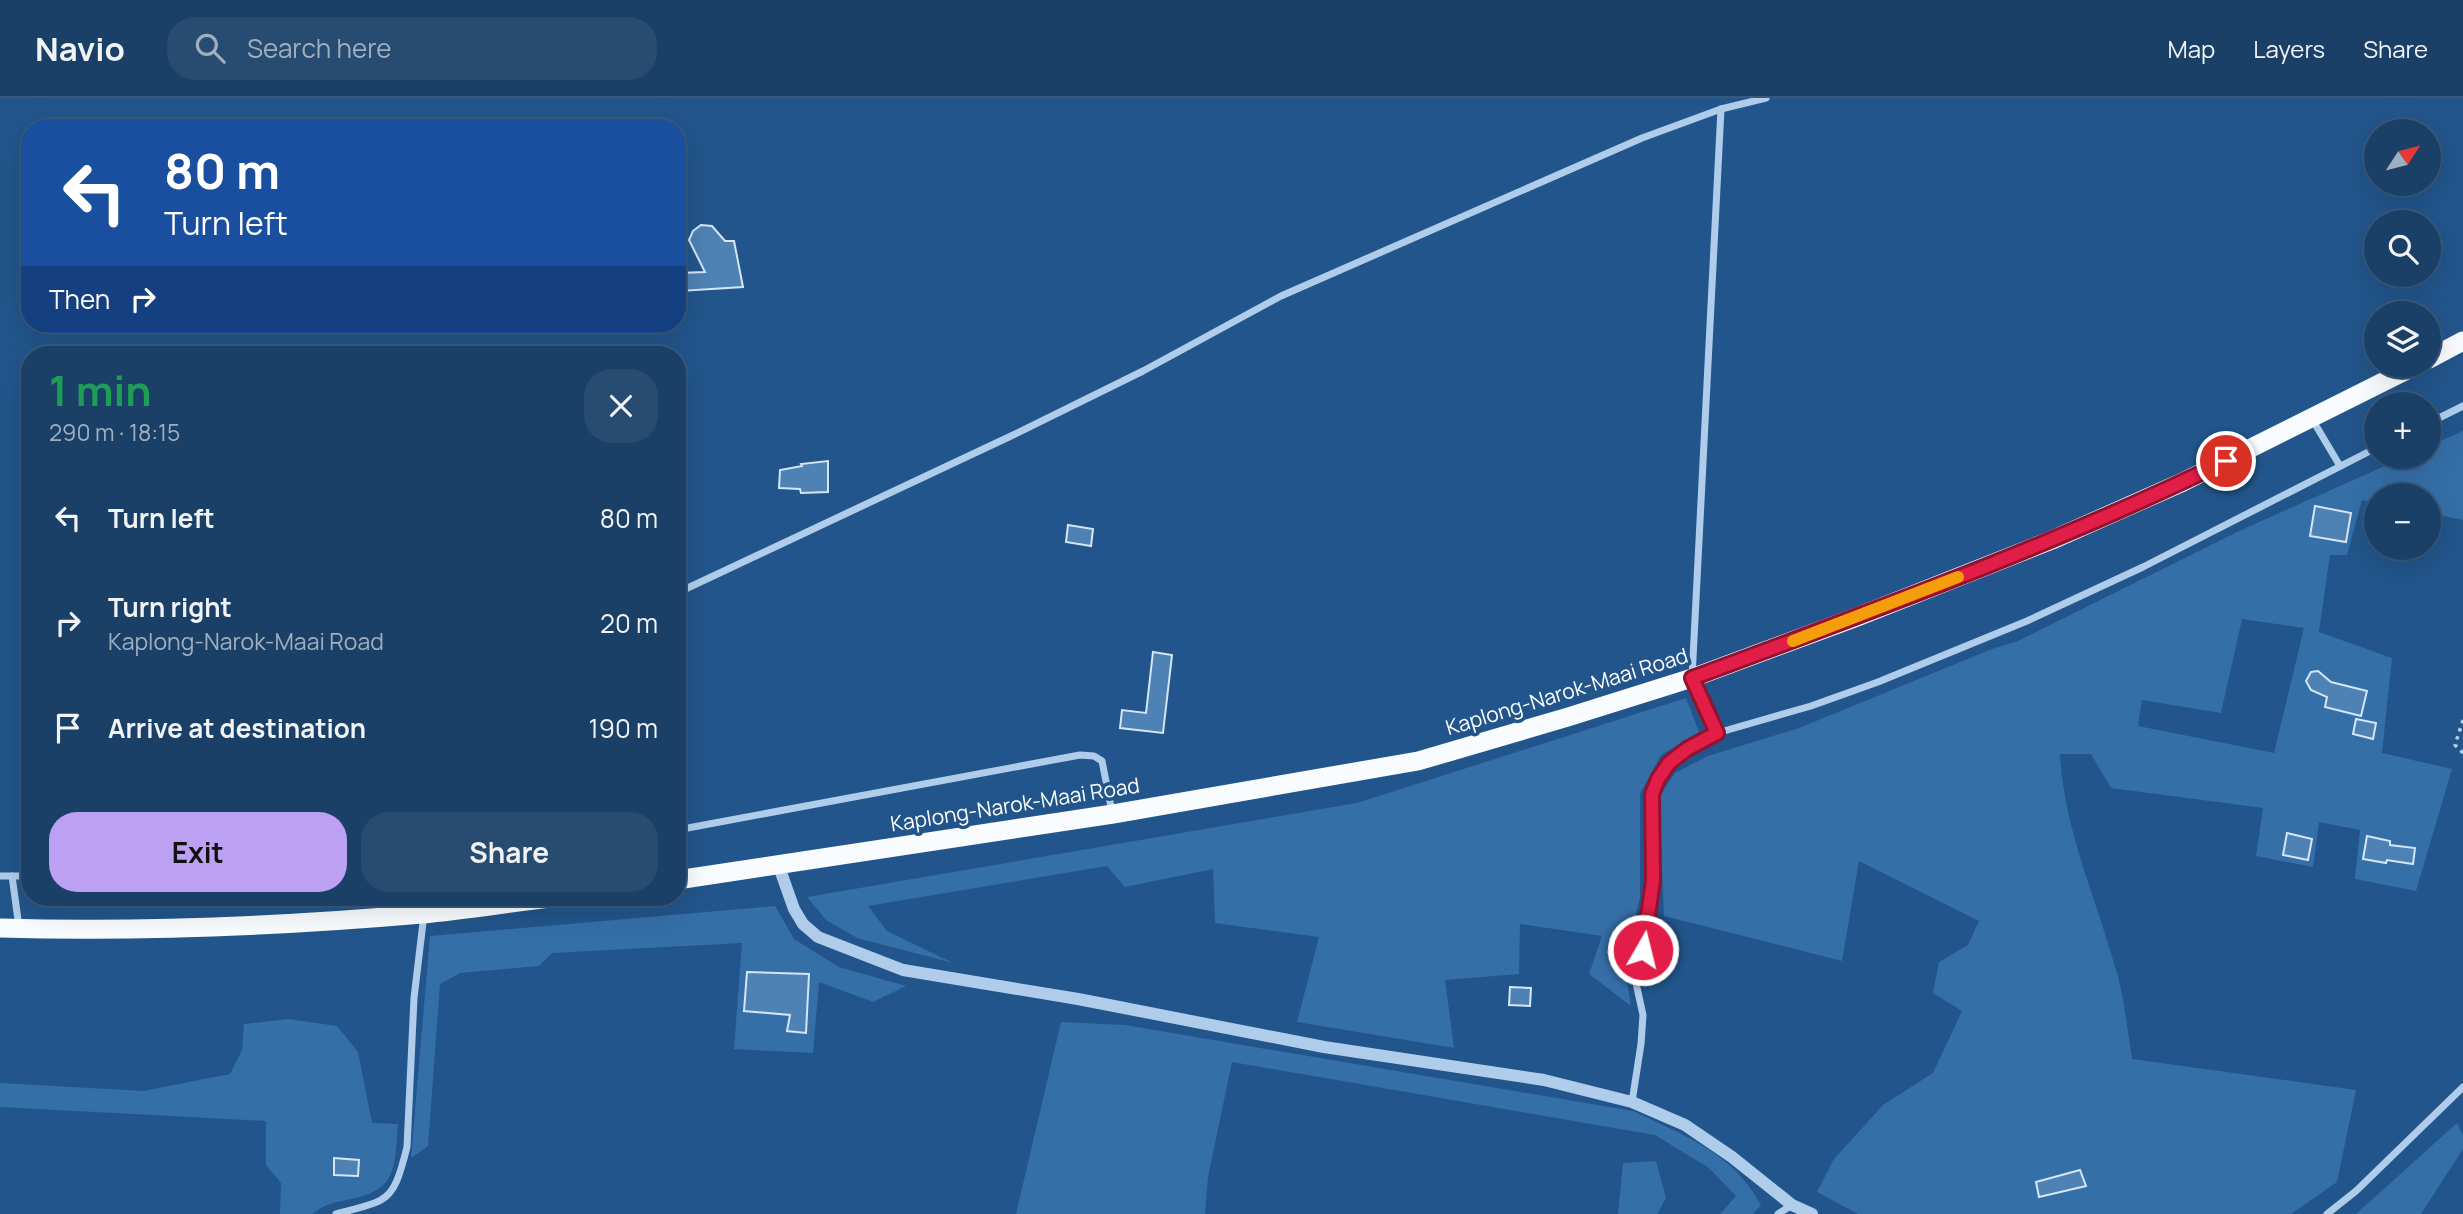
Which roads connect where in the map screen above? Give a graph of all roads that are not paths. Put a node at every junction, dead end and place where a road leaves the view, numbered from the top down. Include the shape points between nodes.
1 (1766, 98) edge
2 (1721, 109) junction
3 (2463, 341) edge
4 (2441, 353) edge
5 (2392, 378) edge
6 (2463, 406) edge
7 (2441, 417) edge
8 (2312, 419) junction
9 (2364, 454) edge
10 (2340, 466) junction
11 (686, 589) edge
12 (1692, 678) junction
13 (1717, 733) junction
14 (1113, 814) junction
15 (686, 828) edge
16 (778, 864) junction
17 (0, 876) edge
18 (12, 876) junction
19 (21, 876) edge
20 (686, 879) edge
21 (487, 906) edge
22 (424, 914) junction
23 (10, 929) edge
24 (2463, 1087) edge
25 (1632, 1102) junction
26 (1792, 1205) junction
27 (336, 1214) edge
28 (1778, 1214) edge
29 (1812, 1214) edge
30 (2327, 1214) edge

1 - 2 street
2 - 11 street via 1642,138 1281,296 1119,383
2 - 12 street
3 - 4 highway
5 - 8 highway, Kaplong-Narok-Maai Road
6 - 7 street
8 - 10 street
8 - 12 highway, Kaplong-Narok-Maai Road via 2052,540
9 - 10 street
10 - 13 street via 2027,621 1878,682
12 - 13 street
12 - 14 highway, Kaplong-Narok-Maai Road via 1418,761
13 - 25 street via 1669,763 1652,794 1653,881 1636,983 1643,1015
14 - 15 street via 1102,761 1080,755
14 - 16 highway, Kaplong-Narok-Maai Road
16 - 20 highway, Kaplong-Narok-Maai Road
16 - 25 street via 794,909 818,937 903,970 1324,1047 1544,1080
17 - 18 street
18 - 19 street
18 - 23 street
21 - 22 highway
22 - 23 highway via 252,924
22 - 27 street via 414,998 407,1147 401,1170 384,1200
24 - 30 street
25 - 26 street via 1685,1125
26 - 28 street
26 - 29 street

